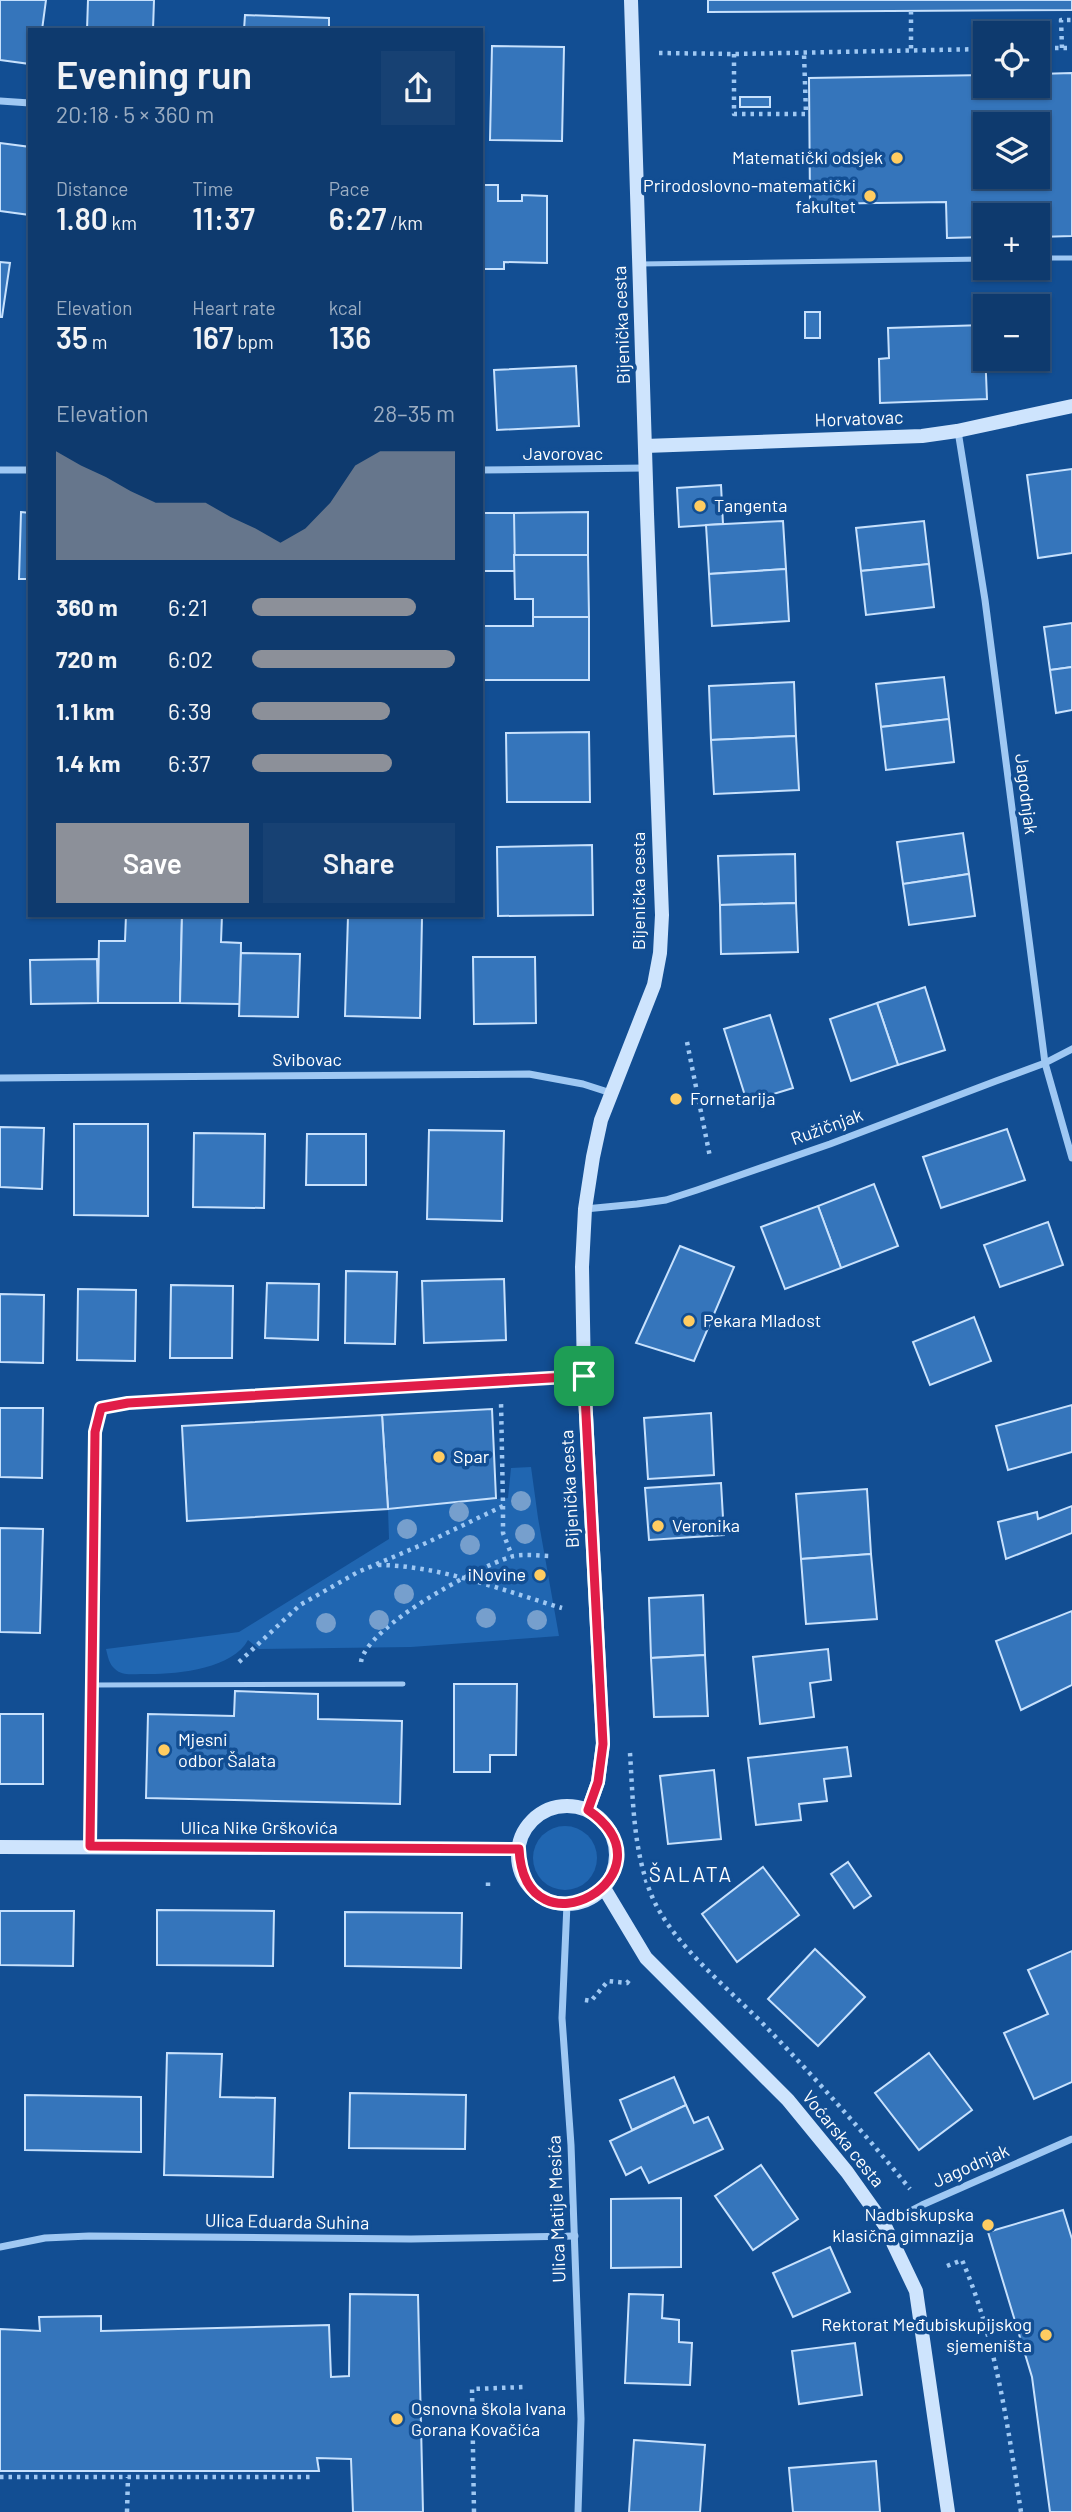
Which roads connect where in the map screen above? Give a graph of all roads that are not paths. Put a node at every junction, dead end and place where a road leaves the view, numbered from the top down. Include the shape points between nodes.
1 (631, 0) edge
2 (0, 101) edge
3 (28, 103) edge
4 (1050, 258) edge
5 (1072, 258) edge
6 (973, 259) edge
7 (640, 264) junction
8 (1072, 406) edge
9 (957, 431) junction
10 (645, 446) junction
11 (645, 468) junction
12 (0, 470) edge
13 (28, 470) edge
14 (483, 470) edge
15 (1072, 1049) edge
16 (1045, 1063) junction
17 (0, 1078) edge
18 (611, 1093) junction
19 (1072, 1158) edge
20 (585, 1209) junction
21 (584, 1376) junction
22 (403, 1684) dead end
23 (92, 1685) junction
24 (588, 1810) junction
25 (90, 1846) junction
26 (0, 1847) edge
27 (519, 1849) junction
28 (604, 1888) junction
29 (567, 1904) junction
30 (1072, 2139) edge
31 (884, 2224) junction
32 (575, 2236) junction
33 (0, 2246) edge
34 (578, 2512) edge
35 (948, 2512) edge

1 - 7 main road, Bijenička cesta
2 - 3 street
4 - 5 lane
6 - 7 lane
7 - 10 main road, Bijenička cesta
8 - 9 main road, Horvatovac
9 - 10 main road, Horvatovac via 887,438
9 - 16 street, Jagodnjak via 985,600
10 - 11 main road, Bijenička cesta
11 - 14 street, Javorovac
11 - 18 main road, Bijenička cesta via 660,953 650,996
12 - 13 street
15 - 16 street, Ružičnjak
16 - 19 street, Jagodnjak
16 - 20 street, Ružičnjak via 697,1190 637,1205
17 - 18 street, Svibovac via 529,1074
18 - 20 main road, Bijenička cesta via 593,1157
20 - 21 main road, Bijenička cesta
21 - 23 street via 101,1408 95,1432
21 - 24 main road, Bijenička cesta via 603,1744 598,1782
22 - 23 lane
23 - 25 street
24 - 27 main road via 573,1806 543,1812 523,1834
24 - 28 main road via 601,1819 616,1845 616,1861
25 - 26 main road, Ulica Nike Grškovića
25 - 27 main road, Ulica Nike Grškovića
27 - 29 main road via 526,1880 537,1893
28 - 29 main road
28 - 31 main road, Voćarska cesta via 646,1958 788,2100
29 - 32 street, Ulica Matije Mesića via 562,2018
30 - 31 street, Jagodnjak
31 - 35 main road, Voćarska cesta via 916,2291
32 - 33 street, Ulica Eduarda Suhina via 89,2236
32 - 34 street, Ulica Matije Mesića via 581,2419

